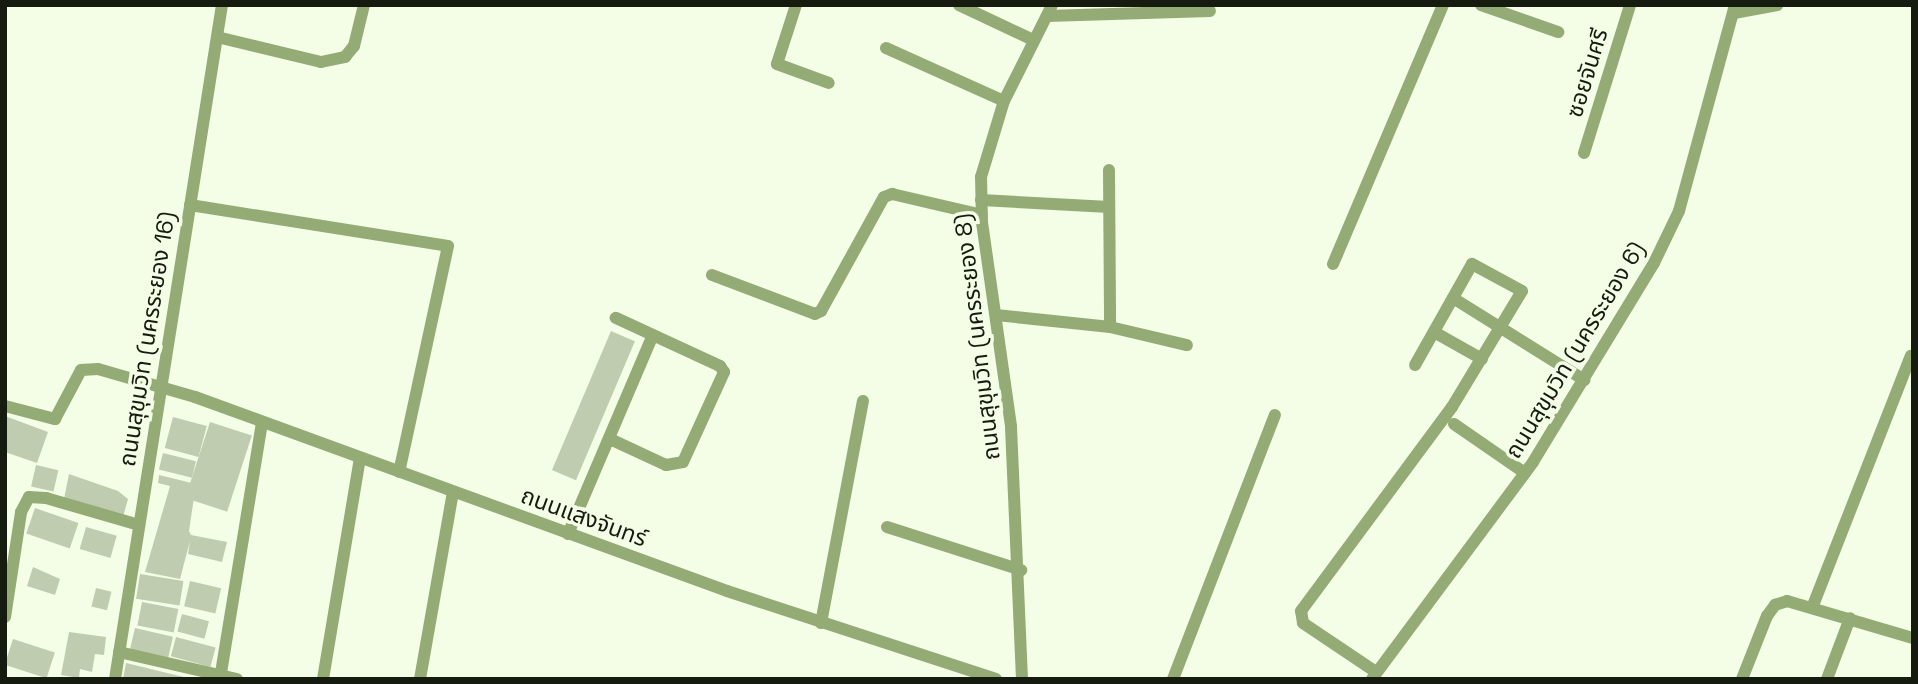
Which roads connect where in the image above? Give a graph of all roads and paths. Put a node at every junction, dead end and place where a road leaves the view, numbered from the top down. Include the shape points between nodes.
1 (222, 5) edge
2 (364, 5) edge
3 (796, 5) edge
4 (959, 5) edge
5 (1443, 5) edge
6 (1481, 5) edge
7 (1630, 5) edge
8 (1777, 5) edge
9 (1735, 9) edge
10 (1050, 10) edge
11 (1210, 11) dead end
12 (1558, 32) dead end
13 (217, 37) junction
14 (1033, 40) junction
15 (886, 48) dead end
16 (829, 83) dead end
17 (1004, 101) junction
18 (1584, 153) dead end
19 (1109, 170) dead end
20 (981, 200) junction
21 (190, 205) junction
22 (1110, 206) junction
23 (982, 215) junction
24 (1333, 264) dead end
25 (712, 275) dead end
26 (1453, 298) junction
27 (996, 314) junction
28 (616, 318) dead end
29 (1500, 326) junction
30 (1110, 327) junction
31 (1434, 332) junction
32 (653, 335) junction
33 (1187, 345) dead end
34 (1911, 356) dead end
35 (1482, 359) junction
36 (1415, 365) dead end
37 (1584, 380) junction
38 (161, 389) junction
39 (863, 401) dead end
40 (5, 406) edge
41 (1275, 415) dead end
42 (262, 422) junction
43 (1454, 424) dead end
44 (610, 439) junction
45 (360, 458) junction
46 (398, 472) junction
47 (1525, 472) junction
48 (453, 492) junction
49 (139, 525) junction
50 (887, 527) dead end
51 (568, 534) junction
52 (1021, 570) junction
53 (1812, 608) junction
54 (5, 617) edge
55 (1850, 618) junction
56 (821, 623) junction
57 (1913, 638) edge
58 (119, 652) junction
59 (1374, 676) edge
60 (221, 677) edge
61 (115, 679) edge
62 (237, 679) edge
63 (323, 679) edge
64 (420, 679) edge
65 (996, 679) edge
66 (1022, 679) edge
67 (1172, 679) edge
68 (1742, 679) edge
69 (1827, 679) edge

1 - 13 street, ถนนสุขุมวิท (นครระยอง 16)
2 - 13 street via 354,46 345,57 321,62
3 - 16 street via 777,64
4 - 14 street
5 - 24 street
6 - 12 street
7 - 18 street, ซอยจันศรี
8 - 9 street
9 - 37 street, ถนนสุขุมวิท (นครระยอง 6) via 1679,211 1654,263
10 - 11 street
10 - 14 street, ถนนสุขุมวิท (นครระยอง 8)
13 - 21 street, ถนนสุขุมวิท (นครระยอง 16)
14 - 17 street, ถนนสุขุมวิท (นครระยอง 8)
15 - 17 street
17 - 20 street, ถนนสุขุมวิท (นครระยอง 8) via 985,158
19 - 22 street
20 - 22 street
20 - 23 street, ถนนสุขุมวิท (นครระยอง 8)
21 - 38 street, ถนนสุขุมวิท (นครระยอง 16)
21 - 46 street via 448,246
22 - 30 street
23 - 25 street via 892,194 884,197 821,311 815,314
23 - 27 street, ถนนสุขุมวิท (นครระยอง 8)
26 - 29 street
26 - 29 street via 1472,264 1522,291
26 - 31 street
27 - 30 street
27 - 52 street, ถนนสุขุมวิท (นครระยอง 8) via 1011,426
28 - 32 street
29 - 35 street
29 - 37 street
30 - 33 street
31 - 35 street
31 - 36 street
32 - 44 street
32 - 44 street via 720,366 723,382 683,462 666,465
34 - 53 street
35 - 59 street via 1301,611 1303,623
37 - 47 street, ถนนสุขุมวิท (นครระยอง 6)
38 - 40 street, ถนนแสงจันทร์ via 88,368 76,376 55,419
38 - 42 street, ถนนแสงจันทร์
38 - 49 street, ถนนสุขุมวิท (นครระยอง 16)
39 - 56 street
41 - 67 street
42 - 45 street, ถนนแสงจันทร์
42 - 60 street
43 - 47 street
44 - 51 street
45 - 46 street, ถนนแสงจันทร์
45 - 63 street
46 - 48 street, ถนนแสงจันทร์
47 - 59 street, ถนนสุขุมวิท (นครระยอง 6)
48 - 51 street, ถนนแสงจันทร์
48 - 64 street
49 - 54 street via 29,497 21,512
49 - 58 street, ถนนสุขุมวิท (นครระยอง 16)
50 - 52 street
51 - 56 street, ถนนแสงจันทร์
52 - 66 street, ถนนสุขุมวิท (นครระยอง 8)
53 - 55 street
53 - 68 street via 1787,601 1775,605
55 - 57 street
55 - 69 street
56 - 65 street, ถนนแสงจันทร์
58 - 60 street
58 - 61 street, ถนนสุขุมวิท (นครระยอง 16)
60 - 62 street

